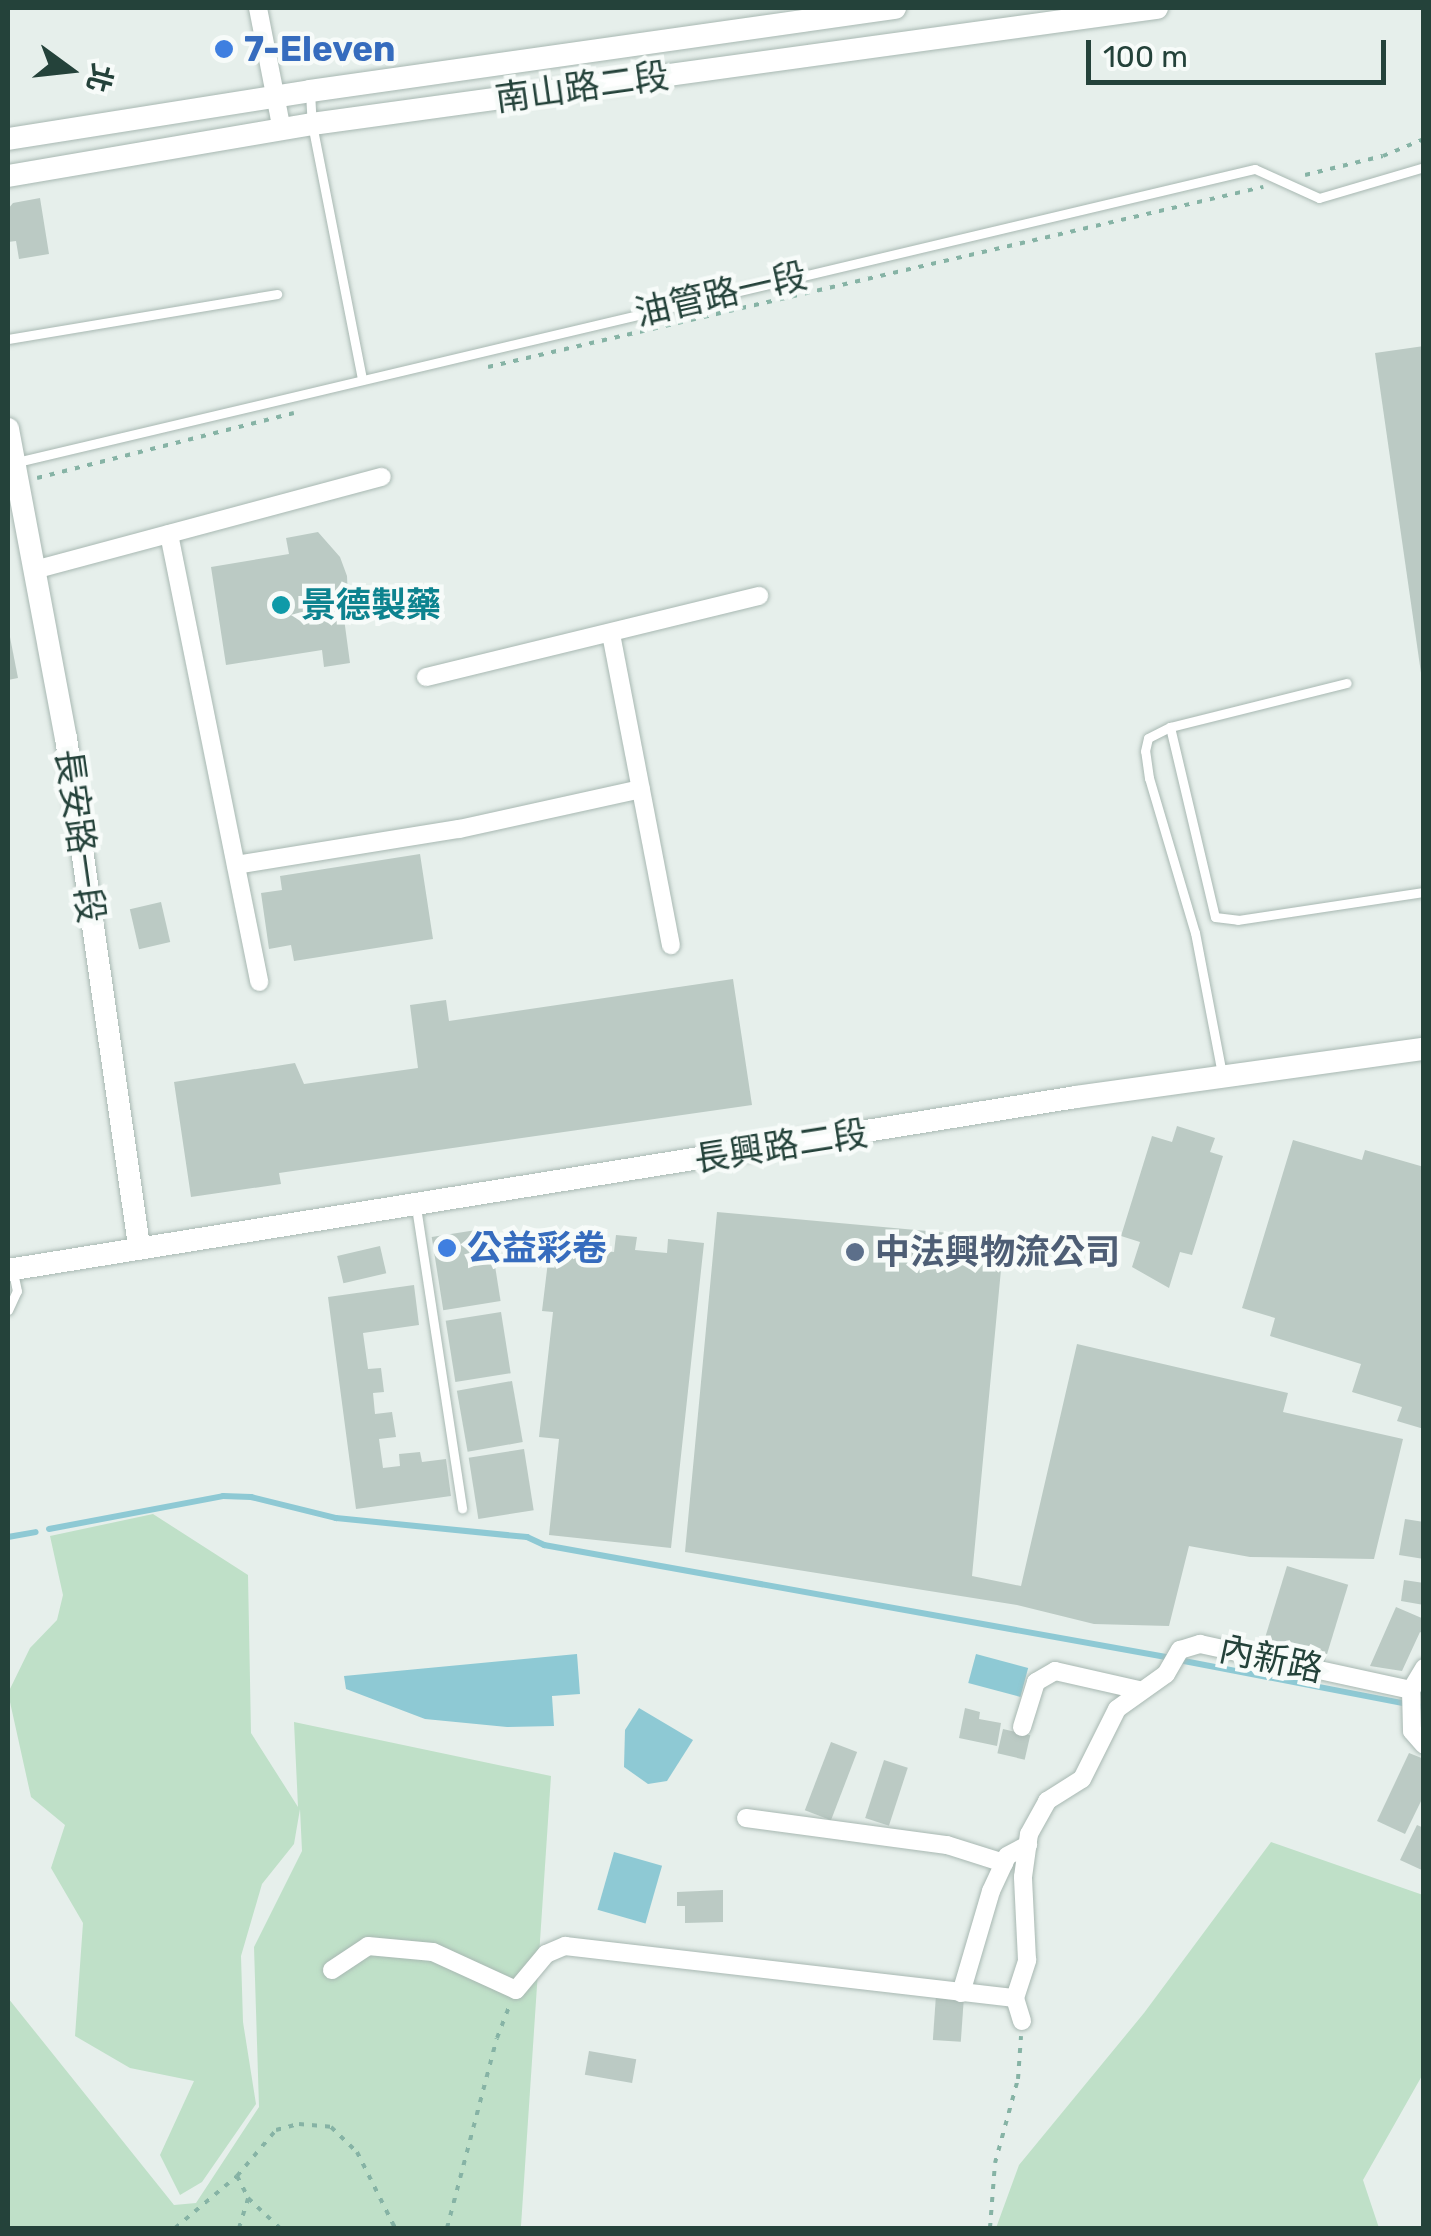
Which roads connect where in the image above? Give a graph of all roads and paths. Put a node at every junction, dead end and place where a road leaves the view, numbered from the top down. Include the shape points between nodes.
1 (258, 8) edge
2 (895, 8) edge
3 (1157, 8) edge
4 (310, 91) junction
5 (274, 96) junction
6 (312, 124) junction
7 (282, 130) junction
8 (8, 139) edge
9 (1424, 139) edge
10 (1424, 167) edge
11 (8, 176) edge
12 (1278, 183) junction
13 (277, 294) dead end
14 (8, 339) edge
15 (476, 370) dead end
16 (362, 379) junction
17 (310, 409) dead end
18 (8, 429) edge
19 (382, 477) dead end
20 (15, 490) edge
21 (168, 534) junction
22 (34, 570) junction
23 (760, 596) dead end
24 (611, 634) junction
25 (426, 676) dead end
26 (1347, 683) dead end
27 (1170, 727) junction
28 (641, 789) junction
29 (236, 865) junction
30 (1424, 892) edge
31 (671, 945) dead end
32 (260, 982) dead end
33 (1424, 1048) edge
34 (1222, 1077) junction
35 (416, 1207) junction
36 (140, 1246) junction
37 (10, 1269) edge
38 (8, 1310) edge
39 (462, 1508) dead end
40 (1424, 1668) edge
41 (1140, 1690) junction
42 (1411, 1690) junction
43 (1022, 1728) dead end
44 (1424, 1745) edge
45 (746, 1818) dead end
46 (1028, 1845) junction
47 (1004, 1863) junction
48 (332, 1970) dead end
49 (516, 1990) junction
50 (961, 1993) junction
51 (1015, 1998) junction
52 (1022, 2020) joint
53 (238, 2176) junction
54 (248, 2198) junction
55 (174, 2228) edge
56 (238, 2228) edge
57 (280, 2228) edge
58 (396, 2228) edge
59 (447, 2228) edge
60 (990, 2228) edge

1 - 5 street
2 - 4 street, 南山路二段
3 - 6 street, 南山路二段
4 - 5 street, 南山路二段
4 - 6 lane
5 - 7 street
5 - 8 street, 南山路二段
6 - 7 street, 南山路二段
6 - 16 lane
7 - 11 street, 南山路二段
9 - 12 path
10 - 12 lane, 油管路一段 via 1319,198
12 - 15 path
12 - 16 lane, 油管路一段 via 1255,169
13 - 14 lane
16 - 20 lane, 油管路一段
17 - 20 path
18 - 20 street, 長安路一段
19 - 21 street
20 - 22 street, 長安路一段
21 - 22 street
21 - 29 street
22 - 36 street, 長安路一段 via 66,738
23 - 24 street
24 - 25 street
24 - 28 street
26 - 27 lane
27 - 30 lane via 1215,917 1238,920
27 - 34 lane via 1148,738 1145,752 1195,933
28 - 29 street via 459,830
28 - 31 street
29 - 32 street
33 - 34 street, 長興路二段
34 - 35 street, 長興路二段
35 - 36 street, 長興路二段
35 - 39 lane
36 - 37 street, 長興路二段
37 - 38 lane via 17,1291
40 - 42 street
41 - 42 street, 內新路 via 1166,1674 1180,1650 1200,1644
41 - 43 street via 1055,1671 1036,1682
41 - 46 street, 內新路 via 1117,1709 1082,1779 1047,1801
42 - 44 street via 1412,1731
45 - 47 street via 947,1845
46 - 47 street
46 - 51 street, 內新路 via 1027,1960
47 - 50 street
48 - 49 street via 368,1946 433,1952
49 - 50 street via 546,1954 565,1946
49 - 59 path
50 - 51 street
51 - 52 street
52 - 60 path via 1018,2079 996,2163
53 - 54 path
53 - 55 path
53 - 58 path via 276,2130 331,2126 357,2152
54 - 56 path
54 - 57 path

